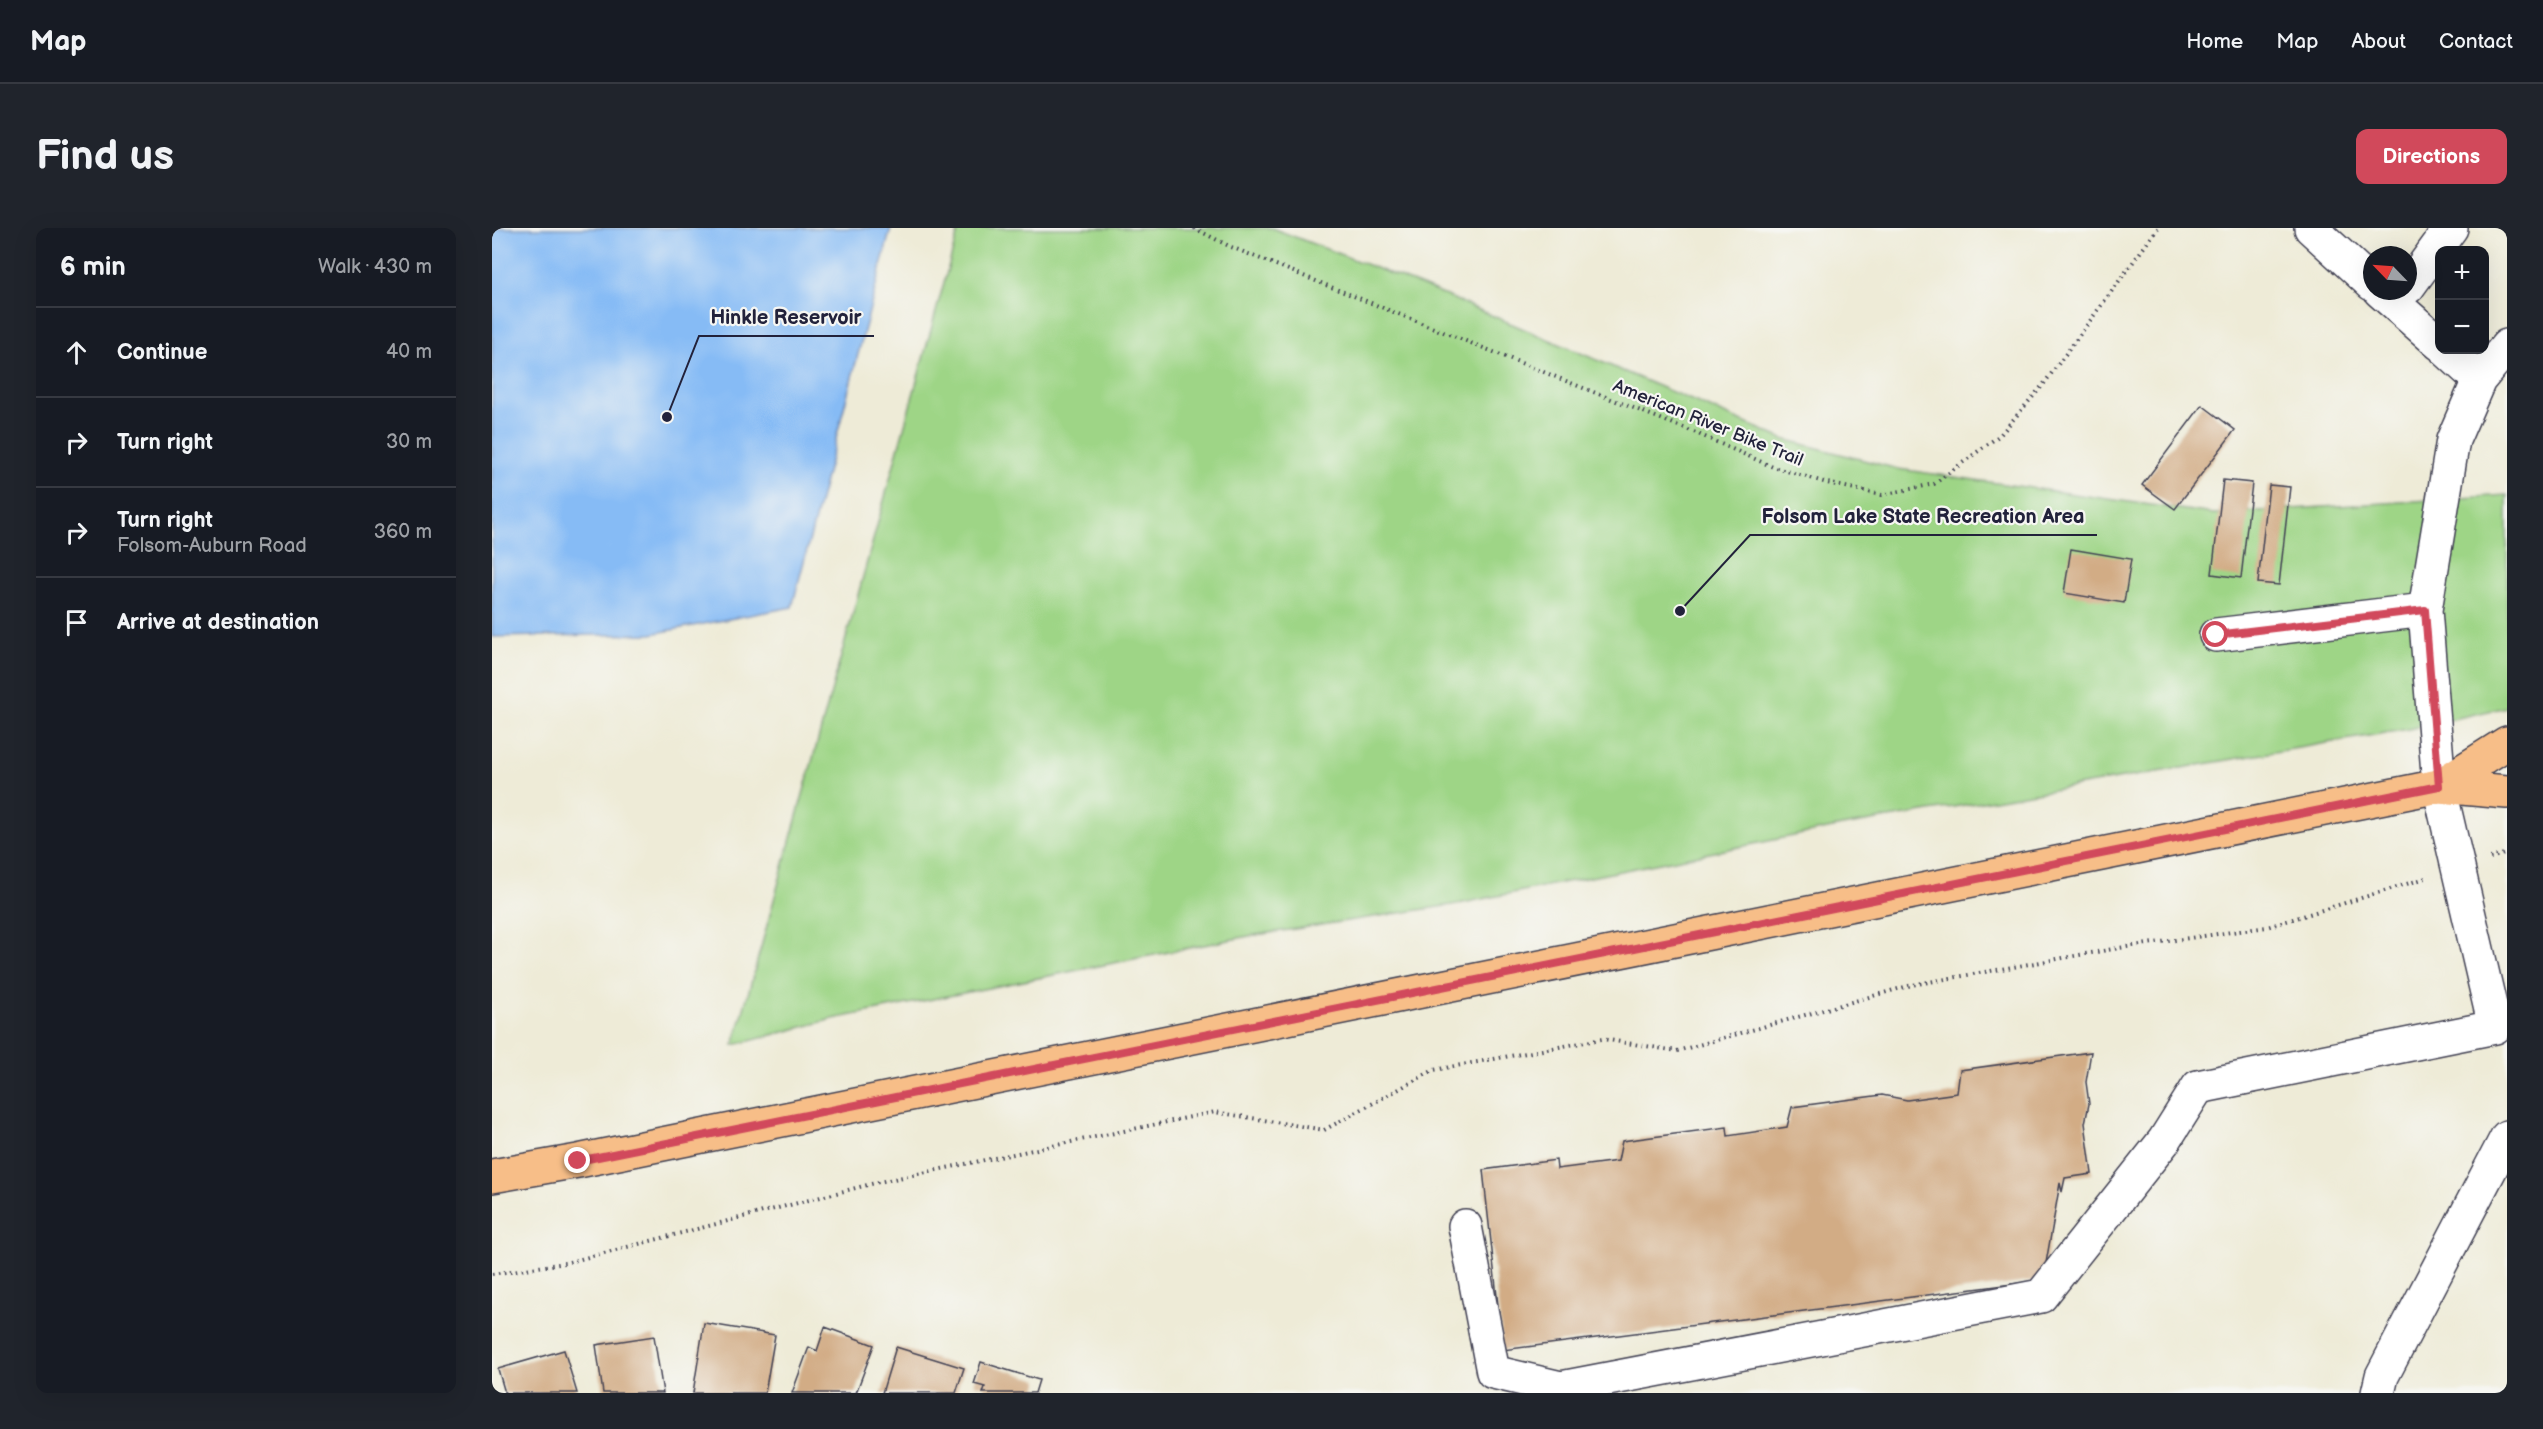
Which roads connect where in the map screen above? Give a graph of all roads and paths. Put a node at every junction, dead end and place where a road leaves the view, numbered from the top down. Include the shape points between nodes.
1 (1194, 228) edge
2 (2158, 228) edge
3 (2311, 228) edge
4 (2451, 228) edge
5 (2417, 264) edge
6 (2363, 268) edge
7 (2400, 300) edge
8 (2435, 339) edge
9 (2507, 346) edge
10 (2450, 354) edge
11 (2479, 380) junction
12 (2425, 610) junction
13 (2216, 635) dead end
14 (2507, 743) edge
15 (2439, 786) junction
16 (2507, 792) edge
17 (2507, 854) edge
18 (2458, 868) junction
19 (2501, 1034) edge
20 (2507, 1137) edge
21 (492, 1176) edge
22 (1465, 1226) dead end
23 (492, 1274) edge
24 (2378, 1393) edge

1 - 2 path, American River Bike Trail via 1231,247 1773,467 1882,495 1934,484 2000,435 2043,385
3 - 6 street
4 - 5 street
7 - 8 street
9 - 11 street
10 - 11 street
11 - 12 street via 2452,440
12 - 13 street
12 - 15 street
14 - 15 main road
15 - 16 main road
15 - 18 street
15 - 21 main road
17 - 18 path
18 - 19 street
18 - 23 path via 2267,927 2119,948 1912,985 1677,1051 1602,1039 1434,1070 1324,1130 1215,1112 879,1182 565,1263
19 - 22 street via 2198,1086 2164,1141 2041,1296 1561,1388 1493,1372
20 - 24 street via 2382,1376

